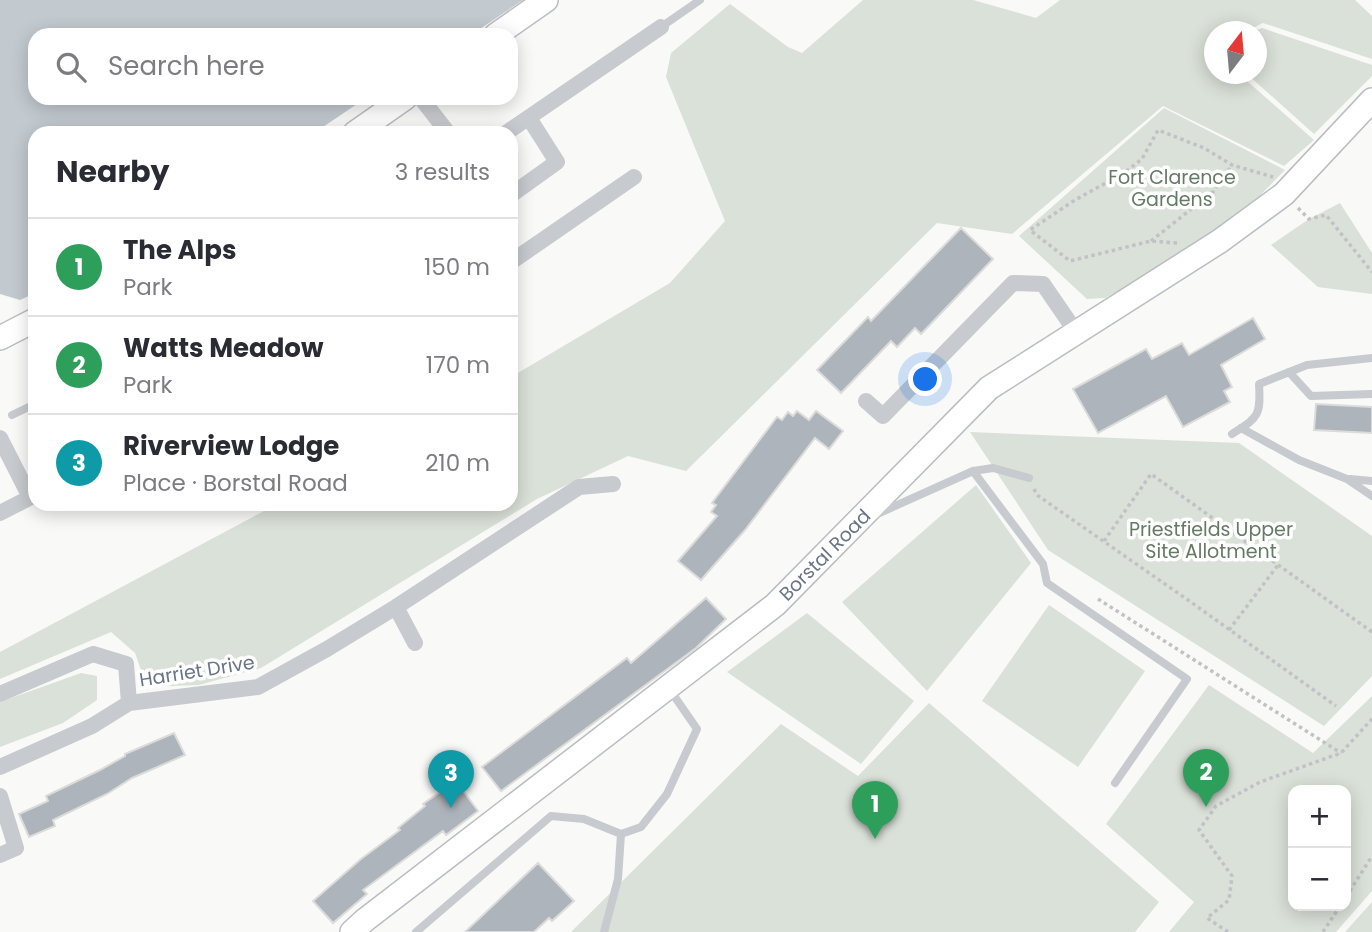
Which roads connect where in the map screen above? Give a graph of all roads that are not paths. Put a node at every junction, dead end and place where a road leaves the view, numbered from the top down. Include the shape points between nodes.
1 (546, 0) edge
2 (700, 0) edge
3 (661, 27) joint
4 (506, 28) edge
5 (1372, 100) edge
6 (395, 105) edge
7 (426, 105) edge
8 (529, 118) junction
9 (365, 126) edge
10 (443, 126) edge
11 (517, 126) edge
12 (635, 177) dead end
13 (518, 190) edge
14 (518, 257) edge
15 (28, 324) edge
16 (1076, 332) junction
17 (0, 338) edge
18 (1372, 358) edge
19 (1289, 372) junction
20 (1372, 394) edge
21 (866, 401) dead end
22 (28, 407) edge
23 (12, 415) dead end
24 (1241, 428) junction
25 (1232, 435) dead end
26 (0, 438) edge
27 (973, 471) junction
28 (1028, 478) road end
29 (1347, 479) junction
30 (1372, 481) edge
31 (613, 484) dead end
32 (28, 487) edge
33 (1372, 496) edge
34 (28, 499) edge
35 (0, 513) edge
36 (856, 523) junction
37 (396, 607) junction
38 (415, 642) dead end
39 (668, 687) junction
40 (0, 694) edge
41 (129, 703) junction
42 (0, 767) edge
43 (1115, 783) dead end
44 (0, 796) edge
45 (621, 834) junction
46 (0, 855) edge
47 (352, 932) edge
48 (416, 932) edge
49 (604, 932) edge

1 - 4 street
2 - 3 lane
3 - 8 street
5 - 16 street, Borstal Road via 1220,241
6 - 9 street
7 - 10 street
8 - 11 street
8 - 13 street via 557,162
12 - 14 street
15 - 17 street
16 - 21 street via 1043,284 1013,283 883,416
16 - 36 street, Borstal Road via 989,388
18 - 19 lane via 1307,365
19 - 20 lane via 1311,396
19 - 24 lane via 1259,384 1255,418
22 - 23 lane
24 - 25 lane
24 - 29 lane via 1299,460
26 - 32 street
27 - 28 lane via 993,468
27 - 36 lane
27 - 43 lane via 1043,564 1047,583 1187,679
29 - 30 lane
29 - 33 lane
31 - 37 street, Harriet Drive via 579,487
34 - 35 street
36 - 39 street, Borstal Road via 775,605
37 - 38 street
37 - 41 street, Harriet Drive via 258,687
39 - 45 lane via 697,729 667,794 641,827
39 - 47 street, Borstal Road
40 - 41 street via 93,654 126,664
41 - 42 street, Harriet Drive via 92,726
44 - 46 street via 16,848
45 - 48 lane via 584,819 551,816
45 - 49 lane via 618,880

